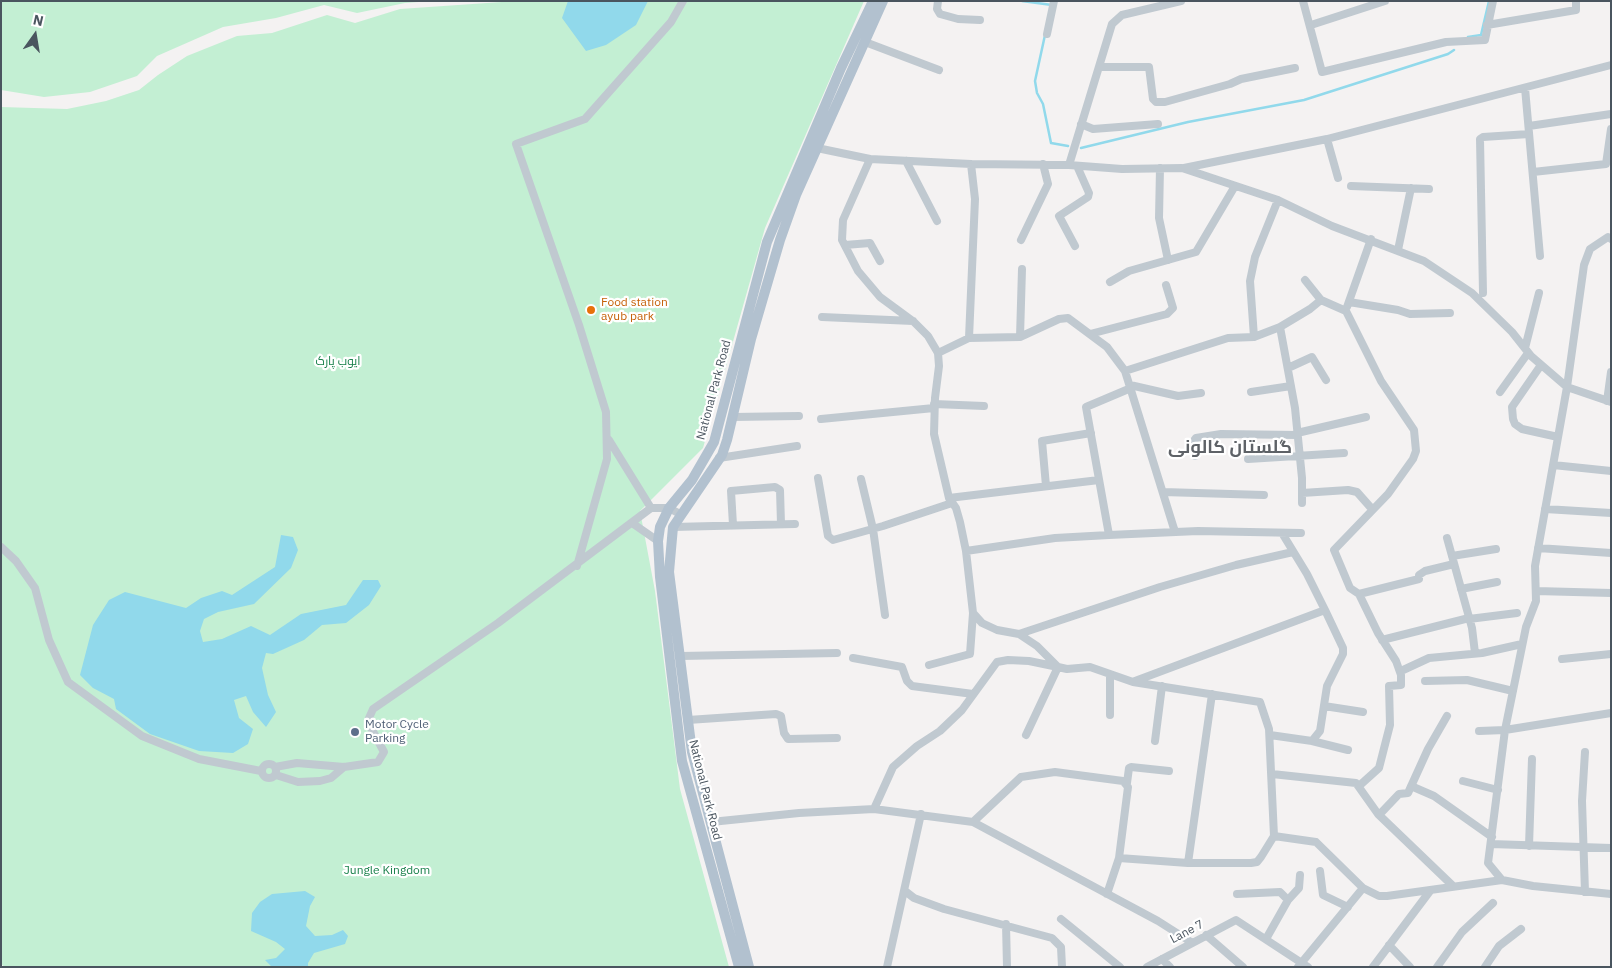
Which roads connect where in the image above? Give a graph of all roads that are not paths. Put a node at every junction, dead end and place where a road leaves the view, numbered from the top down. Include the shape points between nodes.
1 (683, 1) edge
2 (873, 1) edge
3 (883, 1) edge
4 (938, 1) edge
5 (1054, 1) edge
6 (1181, 1) edge
7 (1303, 1) edge
8 (1385, 1) edge
9 (1494, 1) edge
10 (1576, 1) edge
11 (980, 20) dead end
12 (1311, 25) junction
13 (1487, 25) junction
14 (1047, 34) dead end
15 (865, 42) junction
16 (853, 56) junction
17 (1611, 65) edge
18 (1098, 68) junction
19 (1295, 68) dead end
20 (940, 70) dead end
21 (1526, 88) junction
22 (1611, 114) edge
23 (1081, 124) junction
24 (1158, 124) dead end
25 (1611, 129) edge
26 (1529, 130) junction
27 (1327, 139) junction
28 (817, 148) junction
29 (870, 159) junction
30 (906, 161) junction
31 (971, 164) junction
32 (1043, 164) junction
33 (1069, 165) junction
34 (1078, 166) junction
35 (1160, 168) junction
36 (1182, 168) junction
37 (1533, 172) junction
38 (1338, 178) dead end
39 (1235, 186) junction
40 (1351, 186) dead end
41 (1411, 188) junction
42 (1429, 189) dead end
43 (1278, 200) junction
44 (937, 221) dead end
45 (1371, 239) junction
46 (1611, 239) edge
47 (1021, 240) dead end
48 (845, 245) junction
49 (1075, 246) dead end
50 (1398, 250) junction
51 (764, 255) junction
52 (1540, 256) dead end
53 (774, 258) junction
54 (1168, 260) junction
55 (880, 261) dead end
56 (1022, 269) dead end
57 (1305, 280) dead end
58 (1110, 282) dead end
59 (1166, 285) dead end
60 (1483, 293) dead end
61 (1539, 293) dead end
62 (1321, 300) junction
63 (1349, 302) junction
64 (1346, 311) junction
65 (1450, 313) dead end
66 (822, 318) dead end
67 (913, 321) junction
68 (1280, 327) junction
69 (1090, 334) junction
70 (1020, 337) junction
71 (1254, 337) junction
72 (969, 338) junction
73 (1527, 351) junction
74 (938, 353) junction
75 (1541, 365) junction
76 (1288, 368) junction
77 (1125, 371) junction
78 (1611, 372) edge
79 (1326, 380) dead end
80 (1291, 386) junction
81 (1130, 387) junction
82 (1567, 387) junction
83 (1251, 392) dead end
84 (1500, 392) dead end
85 (1201, 393) dead end
86 (1609, 402) edge
87 (934, 406) junction
88 (984, 406) dead end
89 (799, 416) dead end
90 (733, 417) junction
91 (1366, 417) dead end
92 (821, 419) dead end
93 (1091, 433) junction
94 (1297, 434) junction
95 (1558, 436) junction
96 (608, 439) junction
97 (797, 446) dead end
98 (1344, 453) dead end
99 (1195, 456) dead end
100 (1299, 457) junction
101 (719, 458) junction
102 (1248, 459) dead end
103 (1553, 465) junction
104 (1611, 471) edge
105 (818, 478) dead end
106 (861, 478) dead end
107 (1099, 480) junction
108 (1046, 486) junction
109 (1163, 492) junction
110 (1302, 493) junction
111 (1264, 495) dead end
112 (950, 501) junction
113 (1302, 503) dead end
114 (651, 508) junction
115 (669, 508) junction
116 (1372, 509) junction
117 (1545, 510) junction
118 (1611, 513) edge
119 (680, 514) junction
120 (632, 523) junction
121 (781, 524) junction
122 (795, 524) dead end
123 (733, 525) junction
124 (673, 527) junction
125 (873, 529) junction
126 (1175, 532) junction
127 (1282, 533) junction
128 (1301, 533) dead end
129 (1109, 535) junction
130 (1446, 538) dead end
131 (658, 541) junction
132 (1, 547) edge
133 (1538, 548) junction
134 (583, 549) junction
135 (1496, 549) dead end
136 (966, 551) junction
137 (1293, 552) junction
138 (1611, 553) edge
139 (592, 554) junction
140 (1453, 560) junction
141 (577, 566) junction
142 (1496, 582) dead end
143 (1461, 589) junction
144 (1536, 590) junction
145 (1611, 593) edge
146 (1360, 594) junction
147 (1324, 610) junction
148 (973, 613) junction
149 (1517, 613) dead end
150 (885, 615) dead end
151 (1469, 618) junction
152 (1019, 634) junction
153 (1382, 640) junction
154 (1522, 644) junction
155 (1475, 653) junction
156 (837, 654) dead end
157 (1611, 654) edge
158 (681, 656) junction
159 (853, 658) dead end
160 (1562, 660) dead end
161 (929, 665) dead end
162 (1058, 667) junction
163 (1400, 672) junction
164 (1110, 676) junction
165 (1425, 681) dead end
166 (1133, 682) junction
167 (1162, 686) junction
168 (1513, 691) junction
169 (973, 694) junction
170 (1212, 694) junction
171 (1324, 706) junction
172 (1363, 712) dead end
173 (1611, 713) edge
174 (1110, 715) dead end
175 (1447, 716) dead end
176 (688, 720) junction
177 (1505, 730) junction
178 (1479, 731) dead end
179 (1026, 735) dead end
180 (1270, 735) junction
181 (837, 738) dead end
182 (1155, 741) dead end
183 (1312, 741) junction
184 (1348, 750) dead end
185 (1585, 752) dead end
186 (1532, 759) dead end
187 (344, 767) junction
188 (261, 771) junction
189 (275, 771) junction
190 (1169, 771) dead end
191 (1272, 774) junction
192 (1463, 781) dead end
193 (1127, 783) junction
194 (1359, 786) junction
195 (1411, 786) junction
196 (1498, 790) junction
197 (874, 808) junction
198 (921, 814) junction
199 (1379, 814) junction
200 (711, 822) junction
201 (974, 822) junction
202 (1274, 836) junction
203 (1492, 841) junction
204 (1529, 846) junction
205 (1584, 848) junction
206 (1611, 848) edge
207 (1119, 858) junction
208 (1188, 863) junction
209 (1320, 871) dead end
210 (1300, 875) dead end
211 (1502, 880) junction
212 (1453, 886) junction
213 (1364, 888) junction
214 (905, 891) junction
215 (1430, 891) junction
216 (1585, 892) junction
217 (1107, 894) junction
218 (1236, 894) dead end
219 (1611, 894) edge
220 (1288, 900) junction
221 (1493, 903) dead end
222 (1348, 907) junction
223 (1061, 919) dead end
224 (1006, 924) junction
225 (1521, 929) dead end
226 (1206, 935) junction
227 (1266, 939) junction
228 (1192, 942) junction
229 (1389, 945) junction
230 (1162, 959) junction
231 (1303, 965) edge
232 (738, 967) edge
233 (749, 967) edge
234 (887, 967) edge
235 (1007, 967) edge
236 (1062, 967) edge
237 (1120, 967) edge
238 (1147, 967) edge
239 (1170, 967) edge
240 (1243, 967) edge
241 (1373, 967) edge
242 (1410, 967) edge
243 (1437, 967) edge
244 (1485, 967) edge

1 - 96 street via 671,22 585,119 516,144 579,325 606,412
2 - 16 main road, National Park Road
3 - 15 main road, National Park Road
4 - 11 street via 940,14
5 - 14 street
6 - 18 street via 1122,15 1112,24
7 - 12 street
8 - 12 street
9 - 13 street
10 - 13 street via 1576,10
12 - 13 street via 1322,72 1446,42 1485,40
15 - 16 main road, National Park Road
15 - 20 street
16 - 28 main road, National Park Road
16 - 51 main road, National Park Road via 778,213
17 - 21 street
18 - 19 street via 1149,67 1156,102
18 - 23 street
21 - 26 street
21 - 27 street
22 - 26 street
23 - 24 street via 1093,129
23 - 33 street
25 - 37 street via 1606,164
26 - 37 street
26 - 60 street via 1480,139
27 - 36 street
27 - 38 street
28 - 29 street
28 - 53 main road, National Park Road
29 - 30 street
29 - 48 street via 843,220 842,240
30 - 31 street
30 - 44 street
31 - 32 street
31 - 72 street via 975,199
32 - 33 street
32 - 47 street via 1048,184
33 - 34 street
34 - 35 street
34 - 49 street via 1088,197 1059,216
35 - 36 street
35 - 54 street via 1159,218
36 - 39 street
37 - 52 street
39 - 43 street
39 - 54 street via 1196,252
40 - 41 street
41 - 42 street
41 - 50 street
43 - 45 street via 1332,226
43 - 71 street via 1250,281
45 - 50 street
45 - 63 street
46 - 82 street via 1608,237 1588,251
48 - 55 street via 870,243
48 - 67 street via 858,271 880,297
50 - 73 street via 1424,261 1472,293
51 - 53 main road
51 - 115 main road, National Park Road via 714,442 692,480
53 - 90 main road, National Park Road
54 - 58 street via 1129,271
56 - 70 street
57 - 62 street
59 - 69 street via 1173,308 1168,314
61 - 73 street
62 - 64 street
62 - 68 street
63 - 64 street
63 - 65 street via 1410,314
64 - 116 street via 1381,380 1414,430 1416,451 1413,459 1388,494
66 - 67 street
67 - 74 street via 928,336
68 - 71 street
68 - 76 street
69 - 70 street via 1064,317
69 - 77 street via 1106,347
70 - 72 street
71 - 77 street via 1228,338
72 - 74 street
73 - 75 street
73 - 84 street
74 - 87 street
75 - 82 street
75 - 95 street via 1512,407 1513,418 1522,429
76 - 79 street via 1312,357
76 - 80 street
77 - 81 street
78 - 86 street
80 - 83 street
80 - 94 street
81 - 85 street via 1178,396
81 - 93 street via 1086,407
81 - 109 street
82 - 86 street
82 - 95 street
87 - 88 street
87 - 92 street
87 - 112 street via 934,434
89 - 90 street
90 - 101 main road, National Park Road
91 - 94 street
93 - 107 street
93 - 108 street via 1042,441
94 - 99 street via 1221,434 1196,438 1193,442
94 - 100 street
95 - 103 street
96 - 114 street
96 - 134 street via 608,459
97 - 101 street
98 - 100 street
100 - 102 street
100 - 110 street
101 - 119 main road, National Park Road
103 - 104 street
103 - 117 street
105 - 125 street via 830,539
106 - 125 street
107 - 108 street
107 - 129 street
108 - 112 street
109 - 111 street
109 - 126 street
110 - 113 street
110 - 116 street via 1356,492
112 - 125 street
112 - 136 street via 958,515
114 - 115 street
114 - 120 street
115 - 119 street
115 - 131 main road, National Park Road via 660,527
116 - 146 street via 1334,550 1350,588
117 - 118 street
117 - 133 street
119 - 124 main road, National Park Road
120 - 131 street
120 - 139 street
121 - 122 street
121 - 123 street
121 - 123 street via 780,490 775,487 731,491
123 - 124 street
124 - 158 main road, National Park Road via 669,572
125 - 150 street
126 - 127 street
126 - 129 street
127 - 128 street
127 - 137 street
129 - 136 street via 1055,538
130 - 140 street
131 - 232 main road, National Park Road via 682,761
132 - 188 street via 16,561 35,588 49,640 68,682 142,736 199,759
133 - 138 street
133 - 144 street
134 - 139 street
134 - 141 street
135 - 140 street
136 - 148 street
137 - 147 street
137 - 152 street via 1160,587
139 - 141 street
140 - 143 street
140 - 146 street via 1419,575 1419,579
141 - 187 street via 373,709 370,726 383,748 383,758 378,762
142 - 143 street
143 - 151 street
144 - 145 street
144 - 154 street via 1536,601
146 - 153 street
147 - 166 street
147 - 171 street via 1343,648 1327,686
148 - 152 street via 982,623 996,630
148 - 161 street via 970,654
149 - 151 street
151 - 153 street
151 - 155 street
152 - 162 street
153 - 163 street
154 - 155 street
154 - 168 street
155 - 163 street via 1429,658
156 - 158 street
157 - 160 street
158 - 176 main road, National Park Road
159 - 169 street via 902,667 912,686
162 - 164 street via 1090,667
162 - 169 street via 1029,661 997,662
162 - 179 street
163 - 194 street via 1402,685 1389,686 1390,725 1380,768
164 - 166 street
164 - 174 street
165 - 168 street via 1459,680
166 - 167 street
167 - 170 street
167 - 182 street
168 - 177 street
169 - 197 street via 940,731 894,767
170 - 180 street via 1260,702
170 - 208 street
171 - 172 street
171 - 183 street via 1320,731
173 - 177 street
175 - 195 street
176 - 181 street via 776,714 781,716 788,739
176 - 200 main road, National Park Road via 692,752
177 - 178 street
177 - 196 street
180 - 183 street
180 - 191 street
183 - 184 street
185 - 205 street
186 - 204 street
187 - 189 street via 297,763
187 - 189 street via 320,781 298,782
188 - 189 street via 267,764
188 - 189 street via 268,779
190 - 193 street via 1131,767
191 - 194 street via 1352,781
191 - 202 street
192 - 196 street
193 - 201 street via 1055,772 1021,777
193 - 207 street
194 - 199 street
195 - 199 street via 1406,795 1400,794
195 - 203 street via 1434,796
196 - 203 street
197 - 198 street
197 - 200 street
198 - 201 street
198 - 214 street
199 - 212 street
200 - 233 main road, National Park Road
201 - 217 street
202 - 208 street via 1257,862
202 - 213 street via 1316,842
203 - 204 street
203 - 211 street via 1488,863
204 - 205 street
205 - 206 street
205 - 216 street
207 - 208 street
207 - 217 street
209 - 222 street via 1323,895
210 - 220 street via 1299,888
211 - 212 street
211 - 216 street
212 - 215 street
213 - 215 street via 1379,896
213 - 222 street
214 - 224 street via 914,898 944,909
214 - 234 street
215 - 229 street
216 - 219 street
217 - 228 street
218 - 220 street via 1280,892
220 - 227 street
221 - 243 street via 1462,932
222 - 231 street
223 - 237 street
224 - 235 street
224 - 236 street via 1038,932 1059,942
225 - 244 street via 1499,946
226 - 227 street, Lane 7 via 1239,921
226 - 228 street, Lane 7
226 - 240 street
227 - 231 street
228 - 230 street, Lane 7
229 - 241 street
229 - 242 street
230 - 238 street, Lane 7
230 - 239 street

